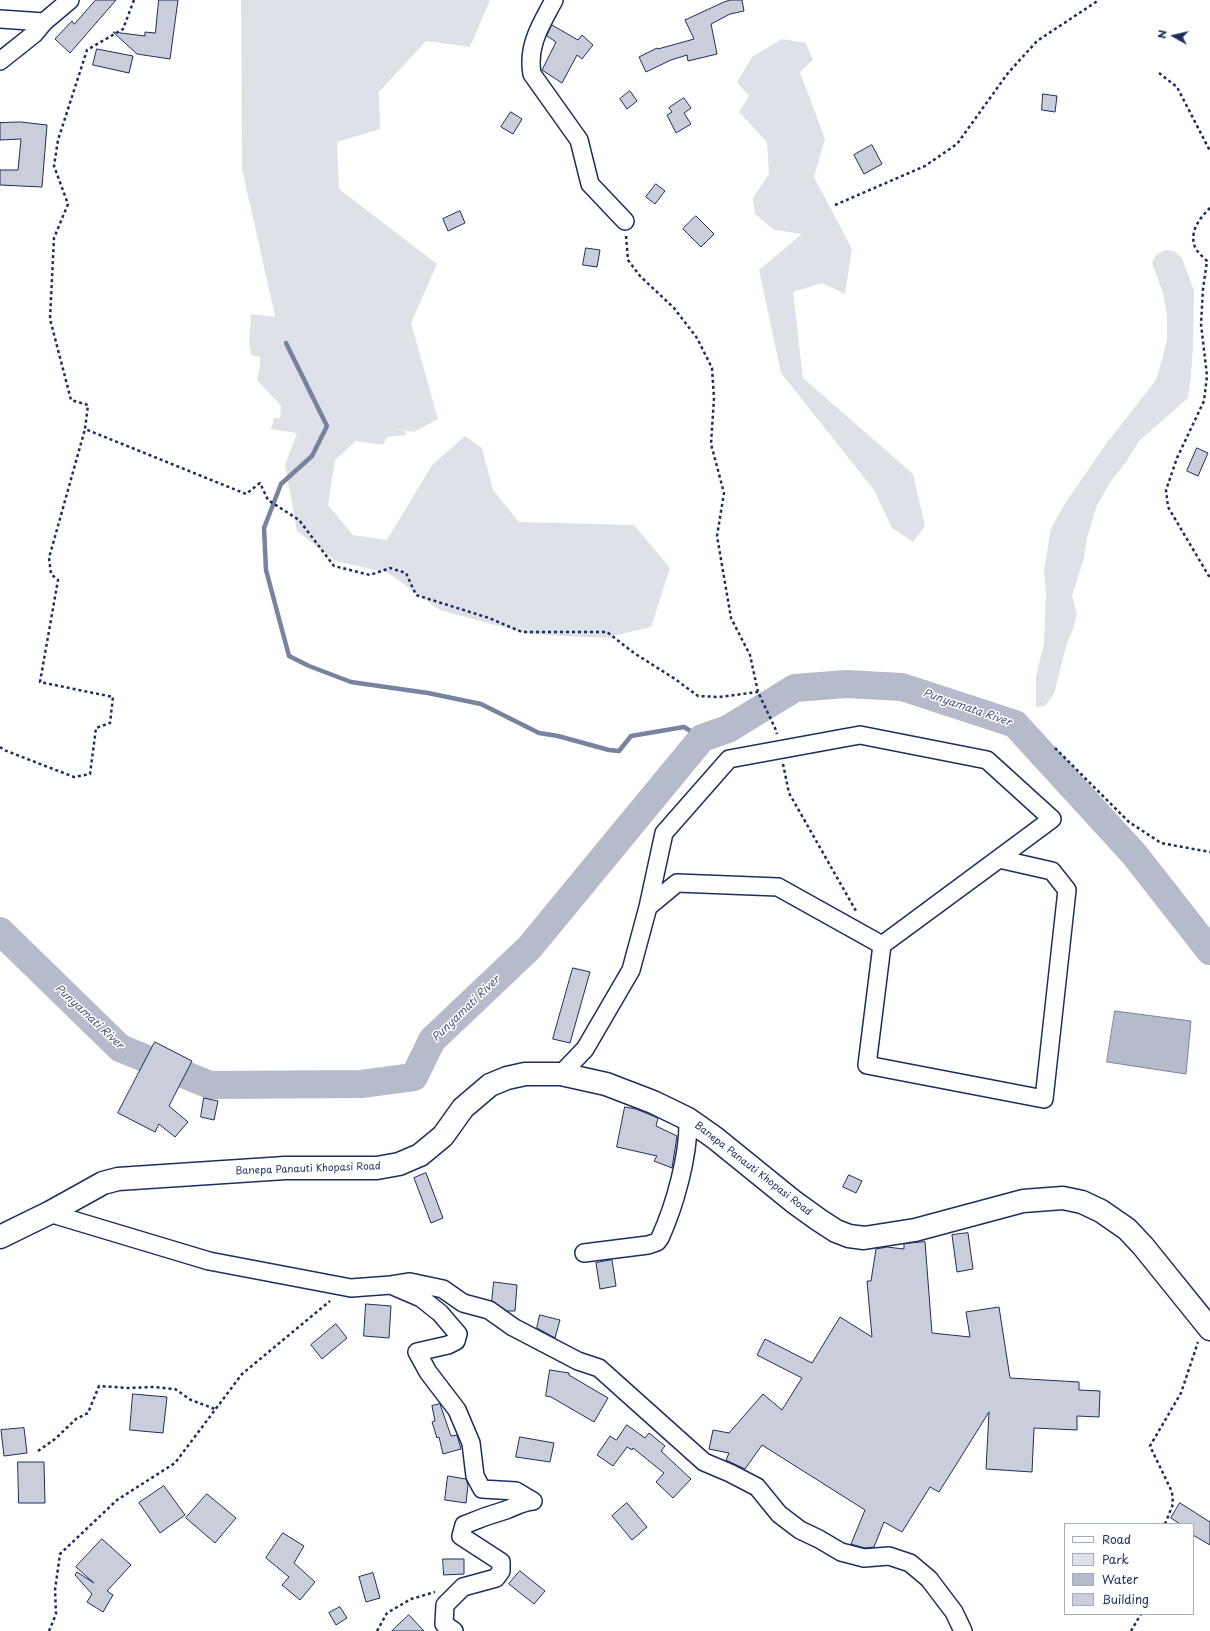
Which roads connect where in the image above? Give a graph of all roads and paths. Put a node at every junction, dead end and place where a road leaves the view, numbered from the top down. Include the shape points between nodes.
1 (70, 0) edge
2 (134, 0) edge
3 (554, 0) edge
4 (1099, 0) edge
5 (0, 19) edge
6 (44, 22) junction
7 (0, 62) edge
8 (1159, 73) dead end
9 (1210, 151) edge
10 (835, 205) dead end
11 (1210, 208) edge
12 (625, 221) joint
13 (85, 428) junction
14 (1210, 578) edge
15 (758, 692) junction
16 (0, 747) edge
17 (1055, 748) dead end
18 (780, 750) junction
19 (1210, 852) edge
20 (648, 907) junction
21 (857, 913) dead end
22 (882, 945) junction
23 (561, 1074) junction
24 (688, 1119) junction
25 (49, 1213) junction
26 (0, 1237) edge
27 (584, 1253) dead end
28 (391, 1285) junction
29 (351, 1288) junction
30 (1206, 1324) edge
31 (215, 1409) junction
32 (38, 1452) dead end
33 (1165, 1523) edge
34 (463, 1587) junction
35 (1140, 1615) edge
36 (49, 1631) edge
37 (376, 1631) edge
38 (454, 1631) edge
39 (963, 1631) edge
40 (1131, 1631) edge

1 - 6 street
2 - 13 path via 124,29 87,50 58,140 54,166 68,204 54,238 50,319 71,400 88,405
3 - 12 street via 531,48 532,74 579,140 590,184
4 - 10 path via 1037,41 1008,73 957,144 924,166
5 - 6 street
6 - 7 street via 34,34
8 - 9 path via 1178,87
11 - 14 path via 1198,221 1193,235 1195,247 1207,261 1201,324 1207,376 1204,401 1177,458 1166,490 1168,507
12 - 15 path via 628,260 640,276 674,308 697,338 712,368 714,398 711,444 724,493 717,536 732,618 750,655
13 - 15 path via 246,494 260,483 268,500 299,520 334,566 370,574 390,568 406,573 416,596 489,618 522,632 607,632 698,696 719,697
13 - 16 path via 49,558 51,574 58,580 40,682 113,697 110,723 96,728 90,774 74,777
15 - 18 path via 776,728
17 - 19 path via 1129,822 1161,843
18 - 20 street via 729,760 664,833
18 - 21 path via 789,793
18 - 22 street via 860,735 987,760 1052,819
20 - 22 street via 677,883 778,887
20 - 23 street via 631,970 585,1050
22 - 22 street via 999,859 1052,871 1068,890 1044,1099 867,1066
23 - 24 main road, Banepa Panauti Khopasi Road via 606,1084
23 - 25 main road, Banepa Panauti Khopasi Road via 526,1074 490,1084 463,1108 443,1136 420,1155 399,1164 377,1168 285,1168 118,1179 97,1186
24 - 27 street via 685,1158 660,1238 648,1245
24 - 30 main road, Banepa Panauti Khopasi Road via 794,1202 819,1220 849,1236 864,1238 915,1230 1024,1201 1063,1198 1082,1202 1101,1211 1127,1229
25 - 26 main road, Banepa Panauti Khopasi Road
25 - 29 street via 209,1261
28 - 29 street
28 - 34 street via 421,1298 440,1313 458,1334 456,1341 448,1345 417,1352 428,1372 457,1410 472,1443 475,1476 482,1489 516,1492 533,1501 522,1502 464,1525 461,1536 501,1562 496,1578
28 - 39 street via 410,1282 443,1289 463,1303 488,1310 513,1327 578,1362 599,1368 704,1462 757,1487 779,1514 800,1530 842,1552 864,1558 889,1556 910,1563 929,1579 954,1612
29 - 31 path via 326,1304 242,1374
30 - 33 path via 1181,1392 1150,1446 1172,1492 1173,1504
31 - 32 path via 191,1400 175,1389 99,1386 88,1413 76,1419 55,1440
31 - 36 path via 175,1463 118,1500 60,1554 55,1590 56,1614
34 - 37 path via 441,1590 411,1599 387,1613
34 - 38 street via 445,1606 444,1624
35 - 40 path

